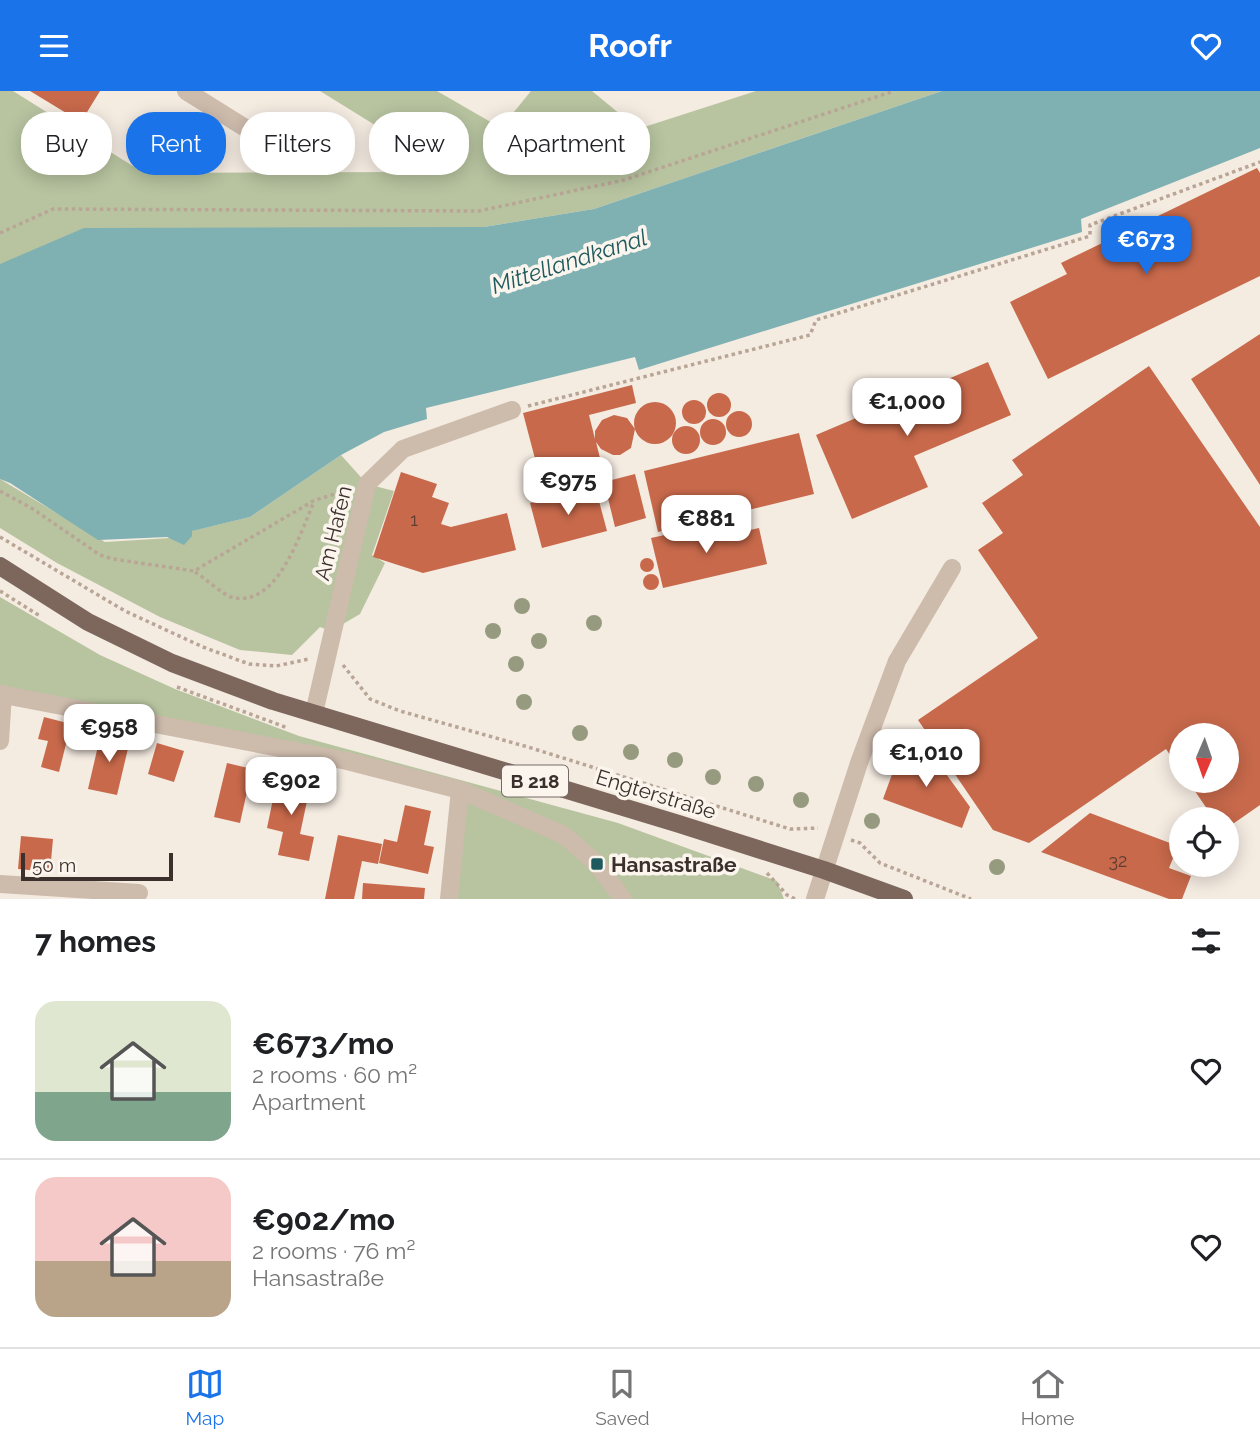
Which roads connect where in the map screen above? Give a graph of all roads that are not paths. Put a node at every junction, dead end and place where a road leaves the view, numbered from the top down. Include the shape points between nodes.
1 (186, 91) edge
2 (240, 125) edge
3 (512, 410) road end
4 (0, 566) edge
5 (953, 568) dead end
6 (2, 694) edge
7 (314, 713) junction
8 (0, 741) edge
9 (460, 790) junction
10 (824, 870) junction
11 (0, 884) edge
12 (139, 893) dead end
13 (449, 899) edge
14 (623, 899) edge
15 (815, 899) edge
16 (904, 899) edge

1 - 2 street
3 - 7 street, Am Hafen via 403,449 367,484
4 - 7 main road, B 218 via 88,622 172,663
5 - 10 street via 897,661
6 - 8 street
6 - 9 street via 347,761
7 - 10 main road, Engterstraße / B 218
9 - 13 street
9 - 14 street via 564,835 597,864
10 - 15 street
10 - 16 main road, Engterstraße / B 218
11 - 12 street

